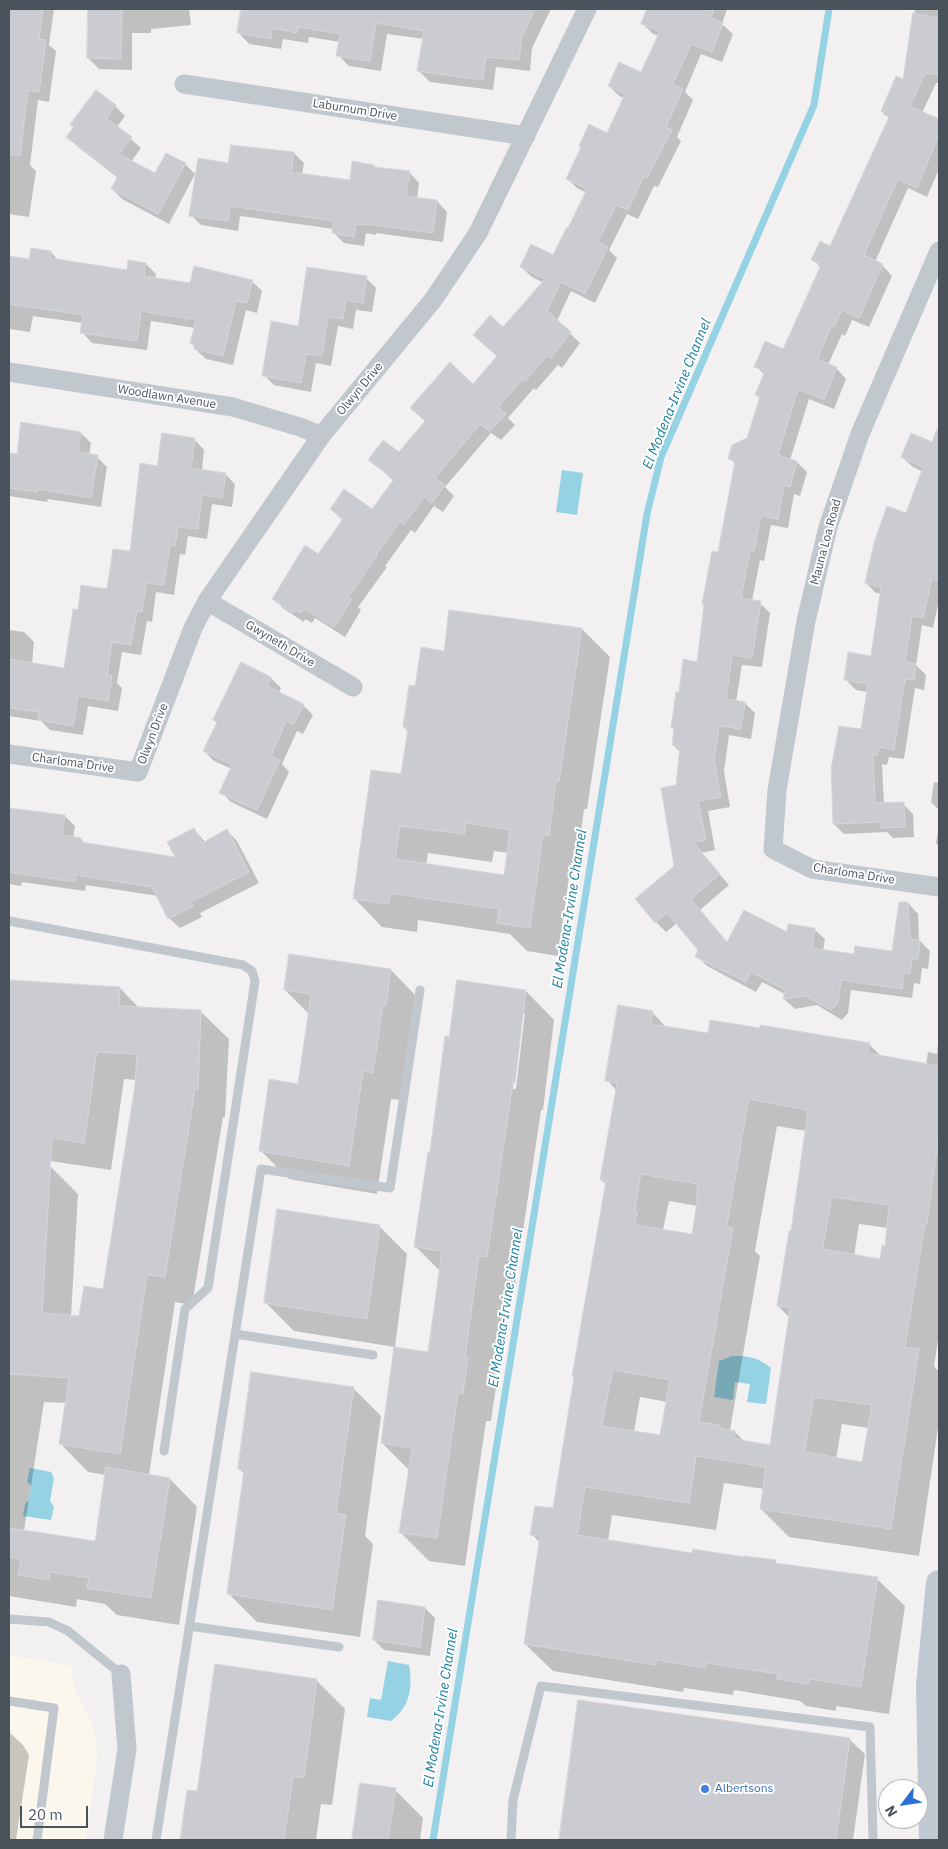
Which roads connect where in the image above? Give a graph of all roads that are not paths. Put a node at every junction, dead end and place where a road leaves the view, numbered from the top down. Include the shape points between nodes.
1 (587, 9) edge
2 (184, 84) dead end
3 (526, 136) junction
4 (939, 251) edge
5 (9, 372) edge
6 (321, 436) junction
7 (207, 600) junction
8 (353, 687) dead end
9 (9, 754) edge
10 (138, 772) joint
11 (773, 849) joint
12 (939, 887) edge
13 (9, 921) edge
14 (420, 990) dead end
15 (235, 1334) junction
16 (373, 1356) dead end
17 (164, 1452) dead end
18 (939, 1583) edge
19 (9, 1619) edge
20 (189, 1626) junction
21 (339, 1647) dead end
22 (121, 1674) joint
23 (9, 1701) edge
24 (38, 1840) edge
25 (114, 1840) edge
26 (156, 1840) edge
27 (511, 1840) edge
28 (873, 1840) edge
29 (932, 1840) edge

1 - 3 street, Olwyn Drive
2 - 3 street, Laburnum Drive
3 - 6 street, Olwyn Drive via 478,233 434,300
4 - 11 street, Mauna Loa Road via 860,434 828,527 806,621 777,790
5 - 6 street, Woodlawn Avenue via 233,407
6 - 7 street, Olwyn Drive
7 - 8 street, Gwyneth Drive
7 - 10 street, Olwyn Drive via 193,628
9 - 10 street, Charloma Drive
11 - 12 street, Charloma Drive via 812,869
13 - 17 lane via 243,965 252,971 255,981 208,1288 185,1309
14 - 15 lane via 390,1188 261,1168
15 - 16 lane
15 - 20 lane
18 - 29 main road via 929,1686
19 - 22 lane via 48,1622 68,1632
20 - 21 lane
20 - 26 lane
22 - 25 street via 127,1749
23 - 24 lane via 54,1708
27 - 28 lane via 513,1800 541,1686 870,1727

